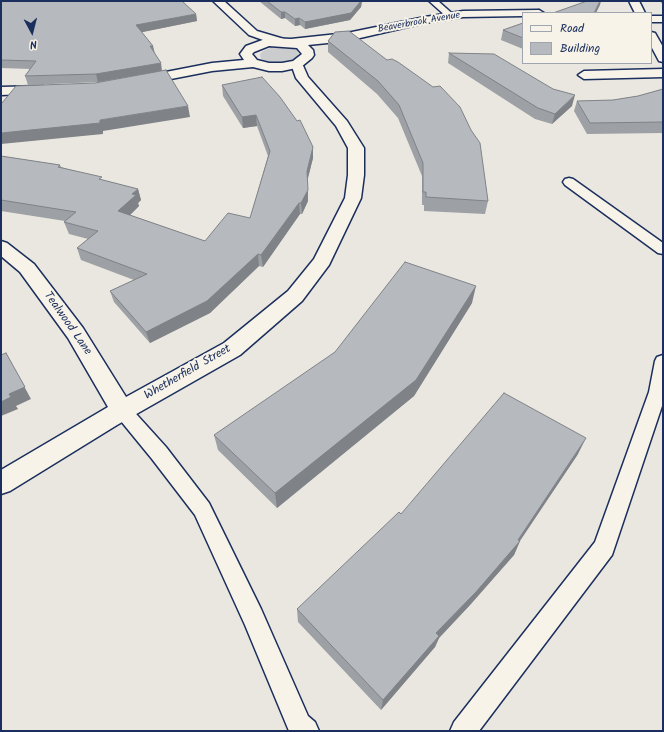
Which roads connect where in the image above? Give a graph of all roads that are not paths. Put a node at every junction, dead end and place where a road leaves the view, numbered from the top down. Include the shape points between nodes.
1 (218, 1) edge
2 (433, 1) edge
3 (634, 1) edge
4 (640, 12) edge
5 (522, 13) edge
6 (451, 16) junction
7 (652, 19) edge
8 (663, 19) edge
9 (253, 33) junction
10 (346, 37) junction
11 (652, 37) edge
12 (286, 42) junction
13 (258, 45) junction
14 (308, 56) junction
15 (663, 58) edge
16 (250, 59) junction
17 (300, 71) junction
18 (663, 73) edge
19 (584, 75) dead end
20 (130, 83) edge
21 (56, 90) edge
22 (1, 91) edge
23 (569, 182) dead end
24 (1, 248) edge
25 (663, 250) edge
26 (663, 360) edge
27 (122, 410) junction
28 (1, 483) edge
29 (306, 731) edge
30 (463, 731) edge

1 - 9 street
2 - 6 lane
3 - 4 street
5 - 6 street, Beaverbrook Avenue
6 - 10 street, Beaverbrook Avenue
7 - 8 street
9 - 12 street
9 - 13 street
10 - 12 street, Beaverbrook Avenue
10 - 14 street, Beaverbrook Avenue
11 - 15 street
12 - 13 street, Beaverbrook Avenue
12 - 14 street via 301,46 307,50
13 - 16 street via 250,49
14 - 17 street, Beaverbrook Avenue
16 - 17 street via 269,67
16 - 20 street
17 - 27 street, Whetherfield Street via 342,124 356,148 353,198 322,261 294,296 232,349
18 - 19 street
21 - 22 street
23 - 25 lane
24 - 27 street, Tealwood Lane via 27,268 76,333
26 - 30 lane via 658,392 604,548
27 - 28 street, Whetherfield Street
27 - 29 lane via 202,509 253,617 299,725

